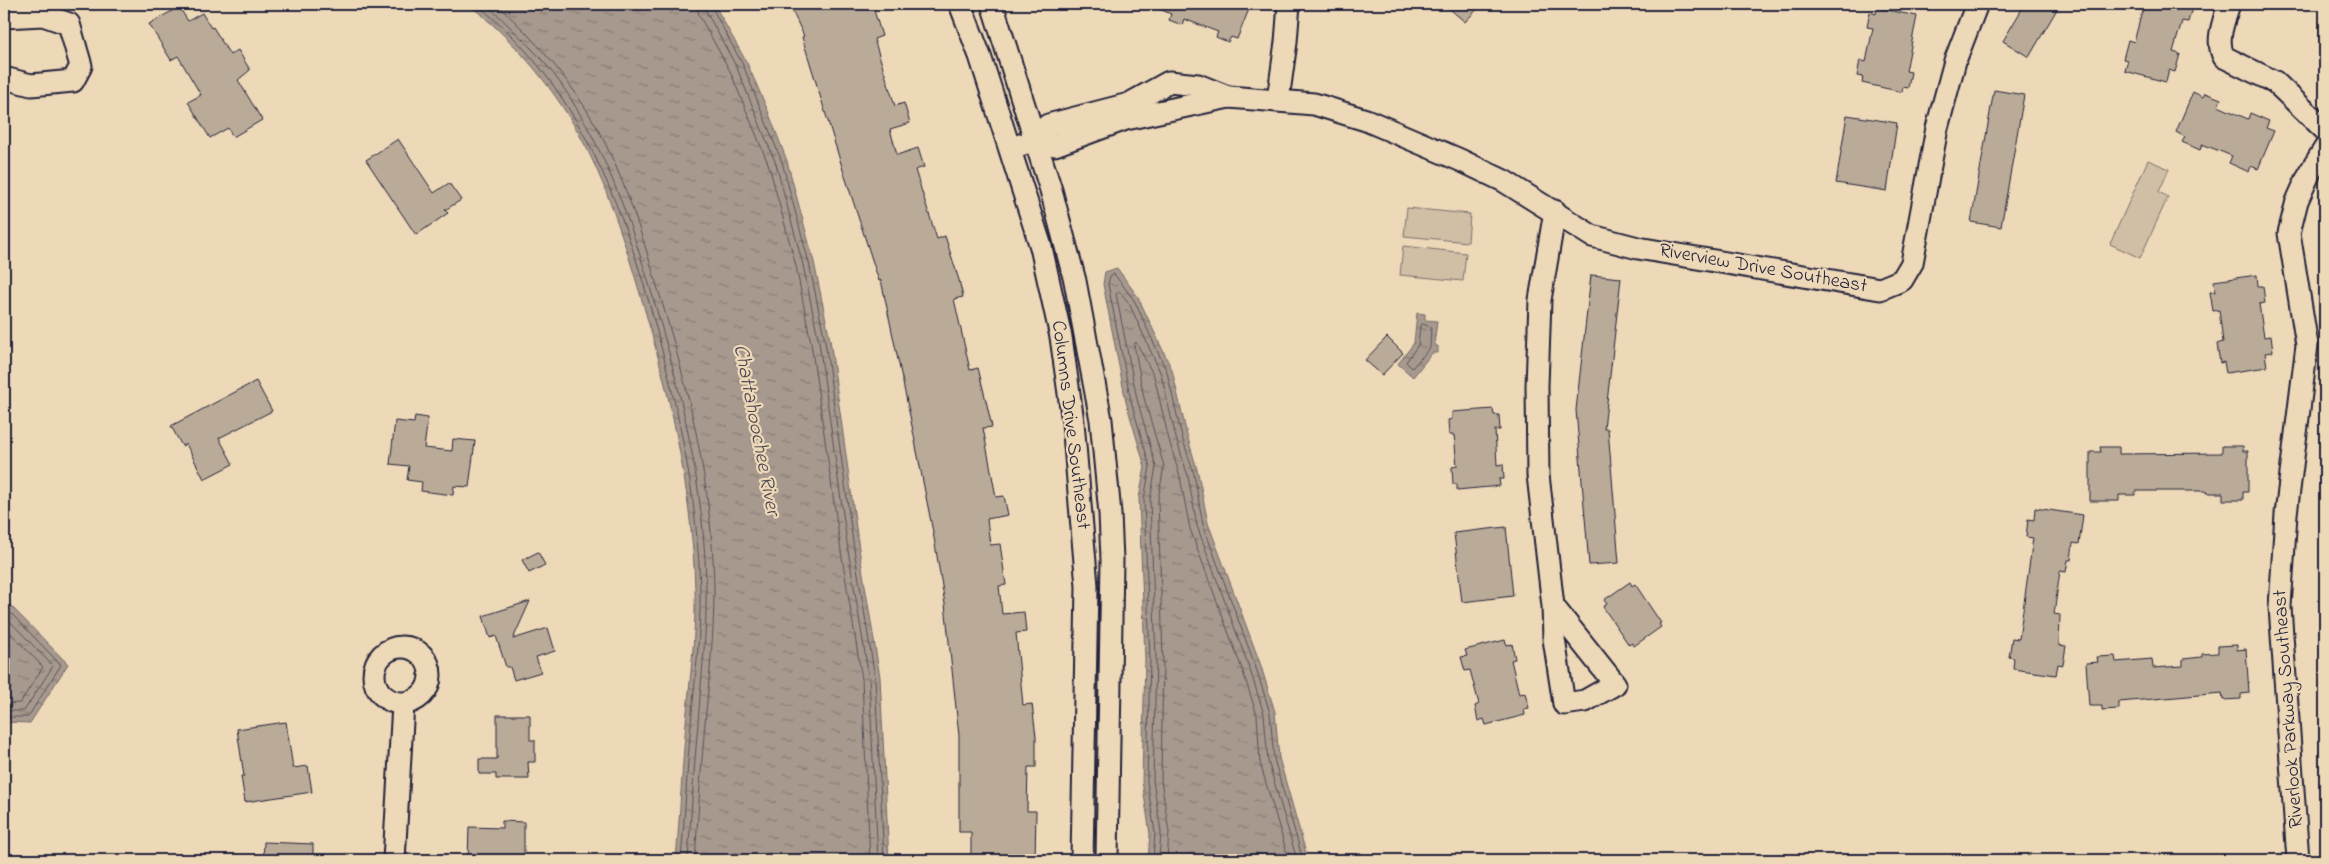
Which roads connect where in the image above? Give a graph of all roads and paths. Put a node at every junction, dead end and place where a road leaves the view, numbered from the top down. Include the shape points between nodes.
1 (960, 4) edge
2 (992, 4) edge
3 (1289, 4) edge
4 (1977, 4) edge
5 (2229, 4) edge
6 (4, 17) edge
7 (4, 78) edge
8 (1278, 100) junction
9 (2325, 130) edge
10 (1034, 141) junction
11 (1010, 148) junction
12 (2325, 148) edge
13 (1555, 211) junction
14 (1553, 606) dead end
15 (403, 704) dead end
16 (394, 860) edge
17 (1082, 860) edge
18 (1107, 860) edge
19 (2298, 860) edge

1 - 11 street, Columns Drive Southeast
2 - 10 street, Columns Drive Southeast
3 - 8 street
4 - 13 street, Riverview Drive Southeast via 1955,61 1937,128 1912,263 1902,280 1880,289 1638,248 1592,236
5 - 9 street via 2220,38 2224,57 2275,82
6 - 7 street via 43,15 69,24 81,66 73,81 31,85
8 - 10 street, Riverview Drive Southeast via 1228,97 1198,85 1169,82 1129,104 1048,125
8 - 13 street, Riverview Drive Southeast via 1314,104 1366,120 1460,160
10 - 11 street, Riverview Drive Southeast
10 - 18 street, Columns Drive Southeast via 1051,190 1075,281 1101,420 1112,560
11 - 17 street, Columns Drive Southeast via 1051,290 1061,337 1079,477 1087,586
12 - 19 street, Riverlook Parkway Southeast via 2298,201 2290,233 2307,345 2286,514 2280,607
13 - 14 street via 1540,300 1537,386 1538,475
15 - 16 street

